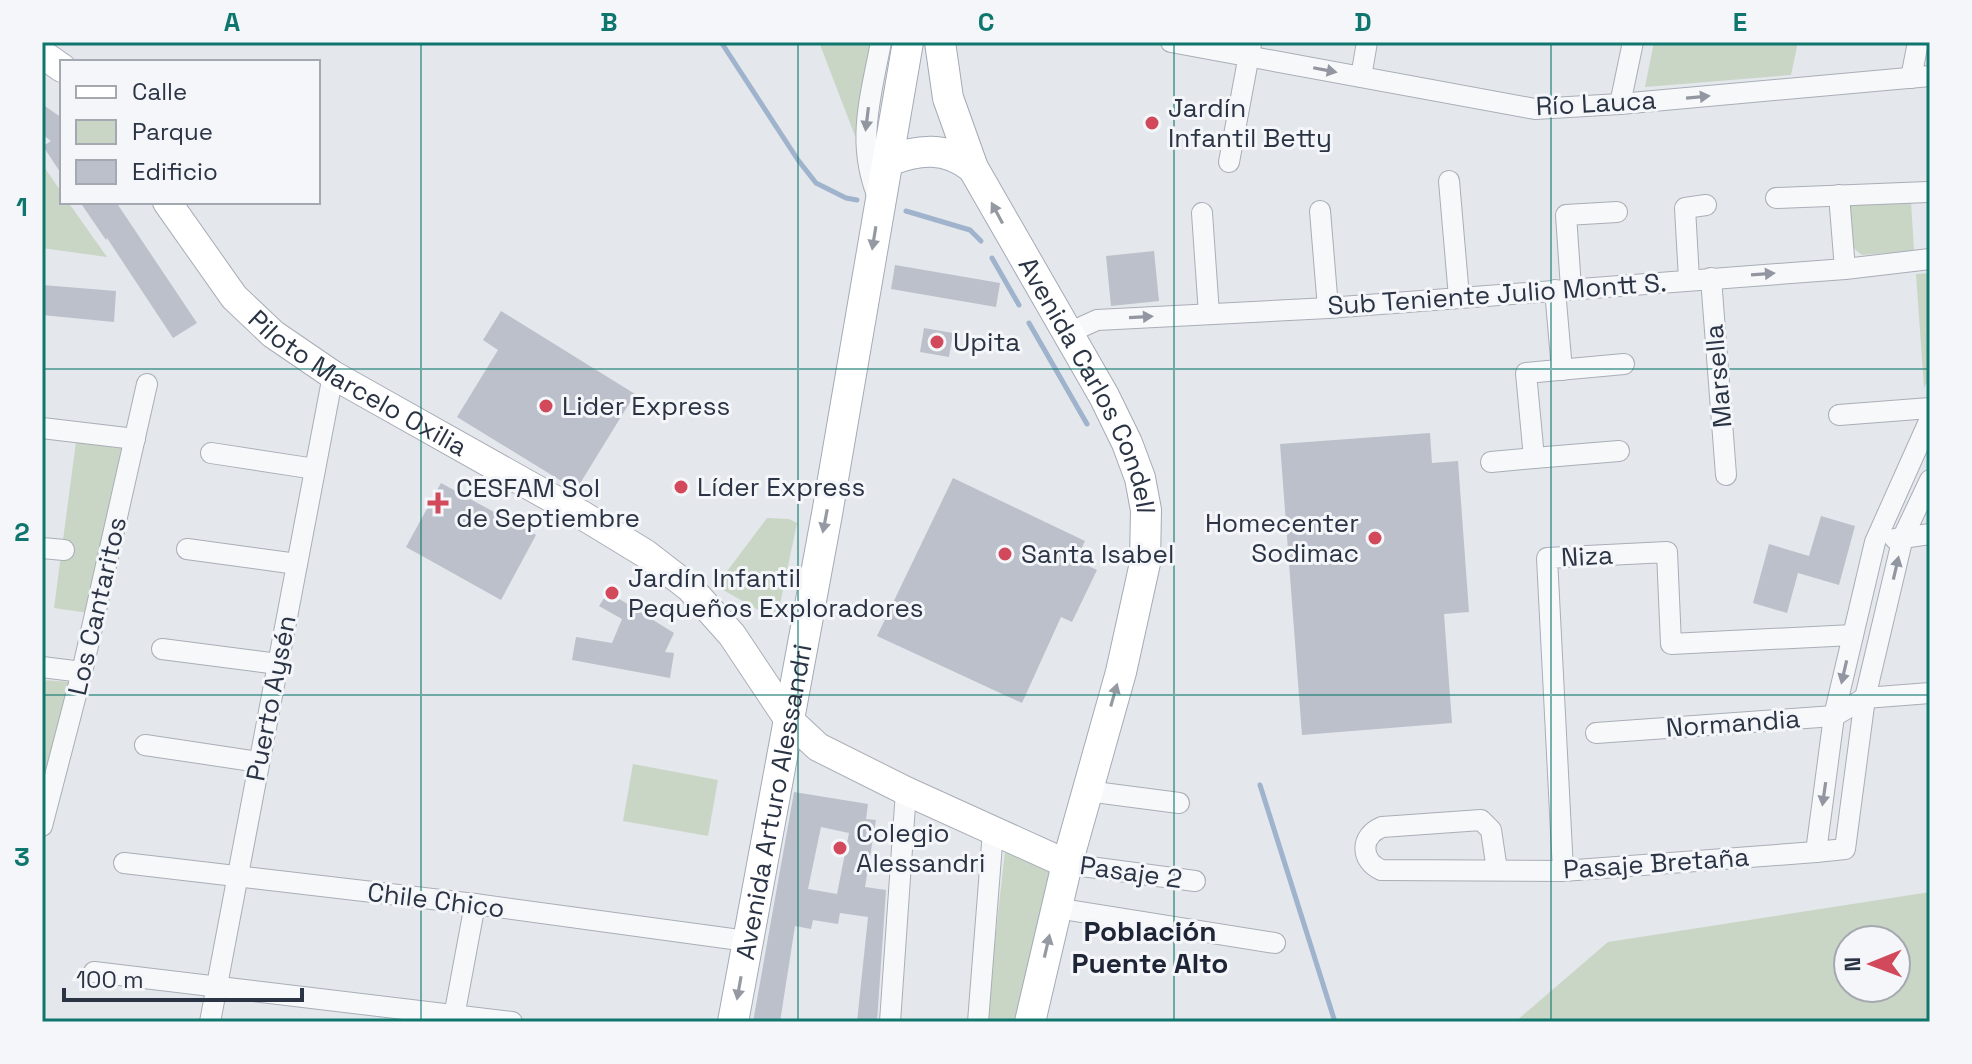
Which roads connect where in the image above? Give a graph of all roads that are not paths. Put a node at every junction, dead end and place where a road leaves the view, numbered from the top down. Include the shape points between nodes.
1 (881, 42) edge
2 (908, 42) edge
3 (940, 42) edge
4 (1171, 42) edge
5 (1367, 42) edge
6 (1633, 42) edge
7 (1918, 42) edge
8 (1250, 48) edge
9 (42, 54) edge
10 (60, 67) edge
11 (1361, 77) junction
12 (1920, 77) edge
13 (1620, 104) junction
14 (888, 161) junction
15 (1229, 162) dead end
16 (973, 168) junction
17 (1449, 181) dead end
18 (1928, 192) edge
19 (1839, 195) junction
20 (1776, 198) dead end
21 (880, 202) junction
22 (168, 204) edge
23 (1706, 205) dead end
24 (1320, 211) dead end
25 (1617, 212) dead end
26 (1202, 213) dead end
27 (1930, 259) edge
28 (1845, 269) junction
29 (1711, 278) junction
30 (1689, 279) junction
31 (1563, 289) junction
32 (1459, 297) junction
33 (1328, 308) junction
34 (1209, 314) junction
35 (1066, 334) junction
36 (1624, 364) dead end
37 (1562, 370) junction
38 (333, 375) junction
39 (147, 384) dead end
40 (1930, 408) edge
41 (1839, 415) dead end
42 (1930, 419) edge
43 (42, 428) edge
44 (135, 439) junction
45 (1619, 451) dead end
46 (211, 453) dead end
47 (1534, 458) junction
48 (1491, 462) dead end
49 (315, 469) junction
50 (1726, 475) dead end
51 (1930, 480) edge
52 (1930, 534) edge
53 (1903, 537) junction
54 (1875, 542) junction
55 (42, 548) edge
56 (187, 549) dead end
57 (64, 550) dead end
58 (297, 564) junction
59 (1853, 635) junction
60 (162, 649) dead end
61 (278, 664) junction
62 (42, 667) edge
63 (82, 672) junction
64 (1930, 693) edge
65 (1865, 698) junction
66 (1834, 716) junction
67 (788, 719) junction
68 (1596, 733) dead end
69 (145, 745) dead end
70 (259, 762) junction
71 (906, 791) junction
72 (1087, 791) junction
73 (1179, 803) dead end
74 (42, 826) edge
75 (993, 831) junction
76 (1816, 852) junction
77 (124, 863) dead end
78 (1067, 864) junction
79 (1497, 870) junction
80 (1563, 871) junction
81 (237, 876) junction
82 (1195, 881) dead end
83 (475, 904) junction
84 (1056, 908) junction
85 (747, 941) junction
86 (1275, 943) dead end
87 (94, 972) dead end
88 (216, 988) junction
89 (454, 1018) edge
90 (210, 1022) edge
91 (512, 1022) edge
92 (733, 1022) edge
93 (890, 1022) edge
94 (978, 1022) edge
95 (1030, 1022) edge

1 -> 21 street, Avenida Arturo Alessandri via 865,123 870,180
2 - 14 main road, Avenida Arturo Alessandri
3 - 16 main road, Avenida Carlos Condell via 948,98
4 - 8 street, Río Lauca
5 - 11 street
6 - 13 street
7 - 12 street
8 -> 11 street, Río Lauca
8 - 15 street
9 - 10 street
11 - 13 street, Río Lauca via 1535,109
13 -> 12 street, Río Lauca
14 - 16 main road via 932,150 955,155
14 - 21 main road, Avenida Arturo Alessandri
35 -> 16 main road, Avenida Carlos Condell
17 - 32 street
18 - 19 street
19 - 20 street
19 - 28 street
21 -> 67 main road, Avenida Arturo Alessandri
22 - 38 street, Piloto Marcelo Oxilia via 247,312
23 - 30 street via 1685,208
24 - 33 street
25 - 31 street via 1566,215
26 - 34 street
27 - 28 street, Sub Teniente Julio Montt S.
29 -> 28 street, Sub Teniente Julio Montt S.
29 - 30 street, Sub Teniente Julio Montt S.
29 - 50 street, Marsella
30 - 31 street, Sub Teniente Julio Montt S.
31 - 32 street, Sub Teniente Julio Montt S.
31 - 37 street
32 - 33 street, Sub Teniente Julio Montt S.
33 - 34 street, Sub Teniente Julio Montt S.
35 -> 34 street, Sub Teniente Julio Montt S. via 1097,320
72 -> 35 main road, Avenida Carlos Condell via 1145,563 1146,510 1127,443
36 - 37 street
37 - 47 street via 1526,373
38 - 49 street, Puerto Aysén
38 - 67 street, Piloto Marcelo Oxilia via 669,570 716,615
39 - 44 street, Los Cantaritos
40 - 41 street
42 - 54 street
43 - 44 street
44 - 63 street, Los Cantaritos
45 - 47 street
46 - 49 street
47 - 48 street
49 - 58 street, Puerto Aysén
51 - 53 street
52 - 53 street
53 - 54 street
65 -> 53 street
54 - 59 street
55 - 57 street
56 - 58 street
58 - 61 street, Puerto Aysén
59 -> 66 street
59 - 80 street, Niza via 1671,644 1667,552 1547,558
60 - 61 street
61 - 70 street, Puerto Aysén
62 - 63 street
63 - 74 street, Los Cantaritos
64 - 65 street
65 - 66 street, Normandia
65 - 76 street via 1845,849
66 - 68 street, Normandia
66 -> 76 street
67 - 71 street, Piloto Marcelo Oxilia via 830,755
67 - 85 main road, Avenida Arturo Alessandri
69 - 70 street
70 - 81 street, Puerto Aysén
71 - 75 street, Piloto Marcelo Oxilia
71 - 93 street
72 - 73 street
72 - 78 main road, Avenida Carlos Condell
75 - 78 street, Piloto Marcelo Oxilia
75 - 94 street
76 - 80 street, Pasaje Bretaña
77 - 81 street, Chile Chico
78 - 82 street, Pasaje 2
78 - 84 main road, Avenida Carlos Condell
79 - 79 street, Pasaje Bretaña via 1381,870 1367,859 1364,847 1369,835 1382,827 1481,820 1491,830
79 - 80 street, Pasaje Bretaña
81 - 83 street, Chile Chico
81 - 88 street, Puerto Aysén
83 - 85 street, Chile Chico
83 - 89 street
84 - 86 street
95 -> 84 main road, Avenida Carlos Condell
85 -> 92 main road, Avenida Arturo Alessandri
87 - 88 street
88 - 89 street
88 - 90 street, Puerto Aysén
89 - 91 street

